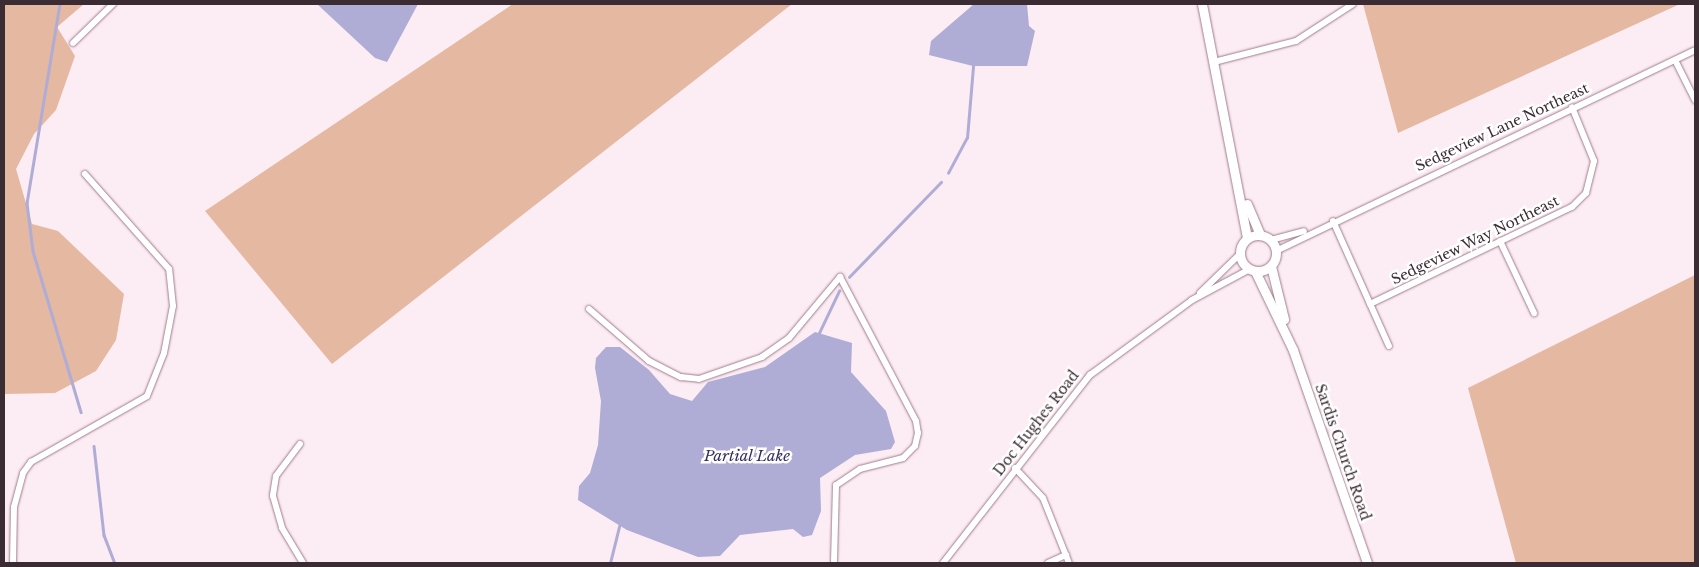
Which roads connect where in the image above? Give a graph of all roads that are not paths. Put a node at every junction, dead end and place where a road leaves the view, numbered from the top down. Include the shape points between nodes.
1 (113, 4) edge
2 (1202, 4) edge
3 (1353, 4) edge
4 (73, 43) dead end
5 (1695, 50) edge
6 (1675, 60) junction
7 (1214, 62) junction
8 (1695, 100) edge
9 (1572, 107) junction
10 (85, 174) dead end
11 (1239, 182) junction
12 (1333, 221) junction
13 (1319, 227) junction
14 (1260, 235) junction
15 (1247, 238) junction
16 (1271, 240) junction
17 (1500, 241) junction
18 (1276, 250) junction
19 (1240, 254) junction
20 (1271, 266) junction
21 (1252, 270) junction
22 (1192, 300) junction
23 (1370, 304) junction
24 (589, 309) dead end
25 (1534, 313) dead end
26 (1389, 346) dead end
27 (1293, 350) junction
28 (300, 444) dead end
29 (1015, 468) junction
30 (1066, 555) junction
31 (13, 563) edge
32 (303, 563) edge
33 (834, 563) edge
34 (943, 563) edge
35 (1048, 563) edge
36 (1070, 563) edge
37 (1367, 563) edge

1 - 4 street
2 - 7 street
3 - 7 street via 1296,41
5 - 6 street, Sedgeview Lane Northeast
6 - 8 street
6 - 9 street, Sedgeview Lane Northeast
7 - 11 street
9 - 12 street, Sedgeview Lane Northeast
9 - 17 street, Sedgeview Way Northeast via 1594,161 1586,193 1572,207
10 - 31 street via 169,269 173,306 164,353 147,396 31,462 23,472 15,492
11 - 14 street
11 - 15 street
12 - 13 street, Sedgeview Lane Northeast
12 - 23 street
13 - 16 street, Sedgeview Lane Northeast
13 - 18 street, Sedgeview Lane Northeast
14 - 15 street
14 - 16 street
15 - 19 street
16 - 18 street
17 - 23 street, Sedgeview Way Northeast
17 - 25 street
18 - 20 street
19 - 21 street
19 - 22 street, Doc Hughes Road
20 - 21 street
20 - 27 street, Sardis Church Road
21 - 22 street, Doc Hughes Road
21 - 27 street, Sardis Church Road
22 - 29 street, Doc Hughes Road via 1090,375
23 - 26 street
24 - 33 street via 649,360 681,377 699,379 762,357 782,343 840,277 916,421 918,433 916,446 903,458 860,469 836,485
27 - 37 street, Sardis Church Road
28 - 32 street via 276,476 273,496 276,514
29 - 30 street via 1043,498
29 - 34 street, Doc Hughes Road
30 - 35 street
30 - 36 street

